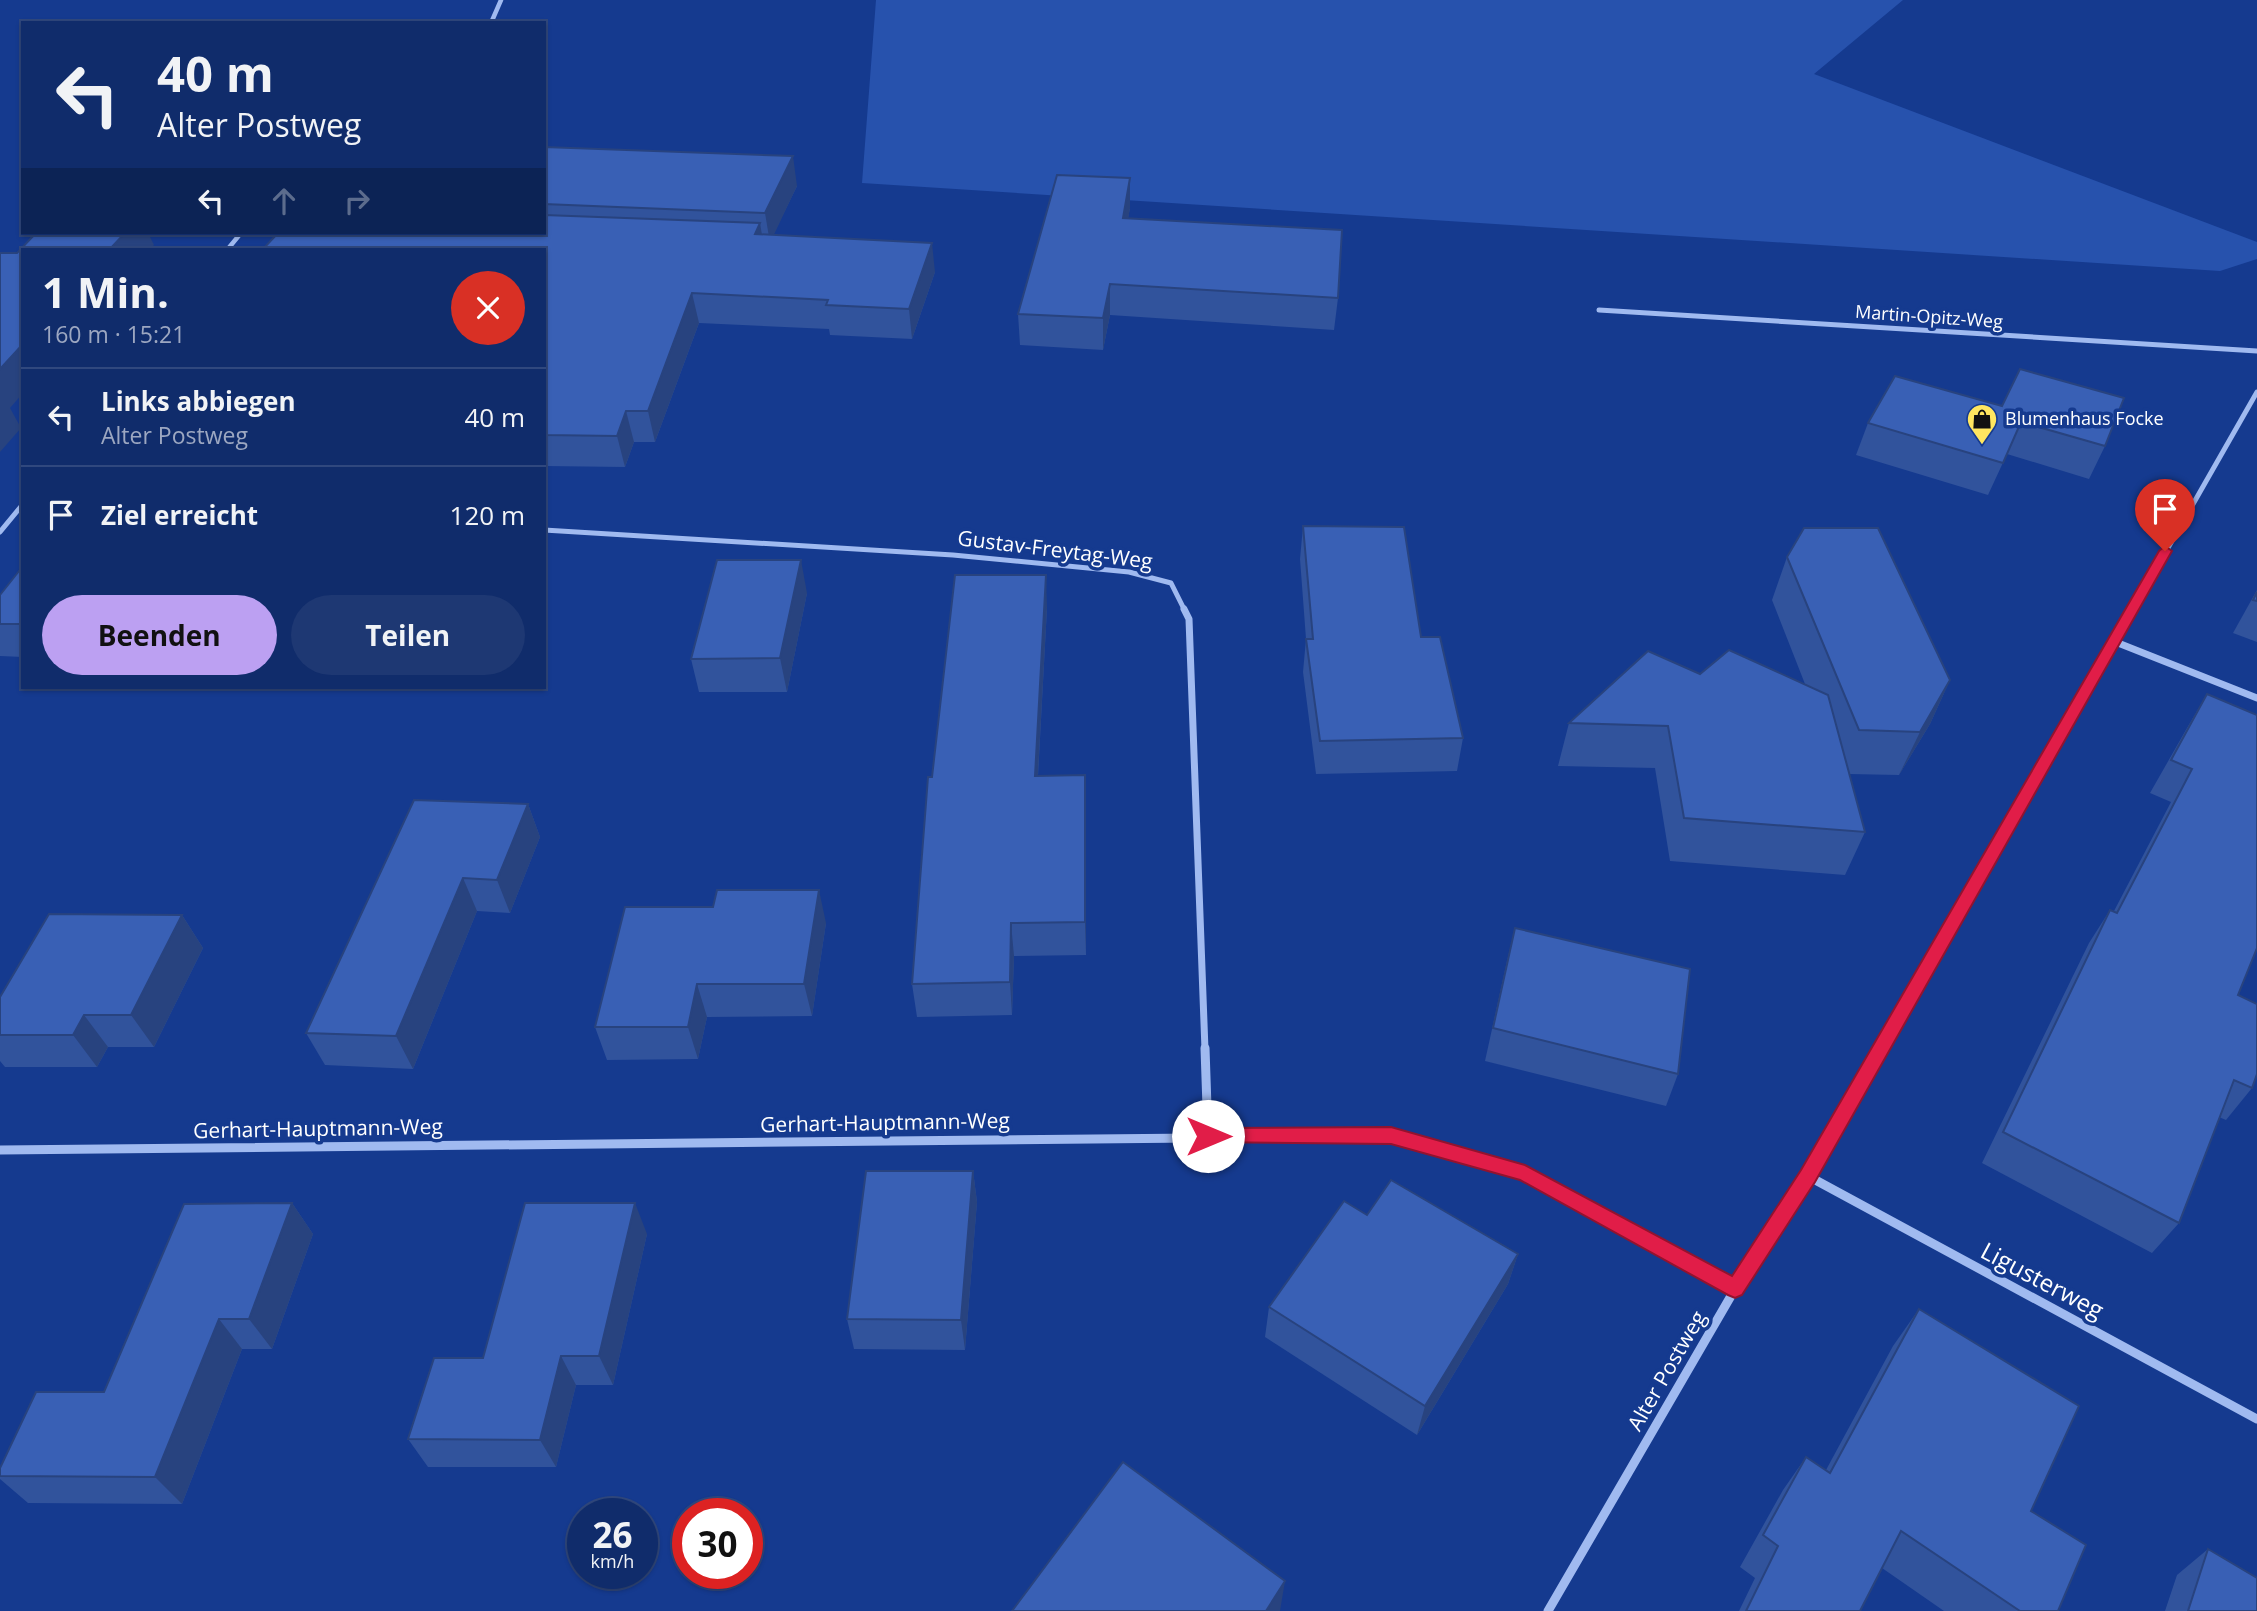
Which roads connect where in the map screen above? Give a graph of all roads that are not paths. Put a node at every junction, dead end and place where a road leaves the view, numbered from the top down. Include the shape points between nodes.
1 (501, 0) edge
2 (492, 21) edge
3 (1599, 310) dead end
4 (2257, 351) edge
5 (2257, 392) edge
6 (21, 508) edge
7 (546, 530) edge
8 (0, 531) edge
9 (2113, 641) junction
10 (2257, 698) edge
11 (1208, 1136) junction
12 (0, 1150) edge
13 (1808, 1176) junction
14 (1735, 1289) junction
15 (2257, 1419) edge
16 (1548, 1611) edge

1 - 2 street
3 - 4 street, Martin-Opitz-Weg
5 - 9 street, Alter Postweg
6 - 8 street
7 - 11 street, Gustav-Freytag-Weg via 953,555 1129,572 1171,583 1189,619
9 - 10 street
9 - 13 street, Alter Postweg
11 - 12 street, Gerhart-Hauptmann-Weg
11 - 14 street, Gerhart-Hauptmann-Weg via 1391,1136 1525,1173
13 - 14 street, Alter Postweg
13 - 15 street, Ligusterweg
14 - 16 street, Alter Postweg

